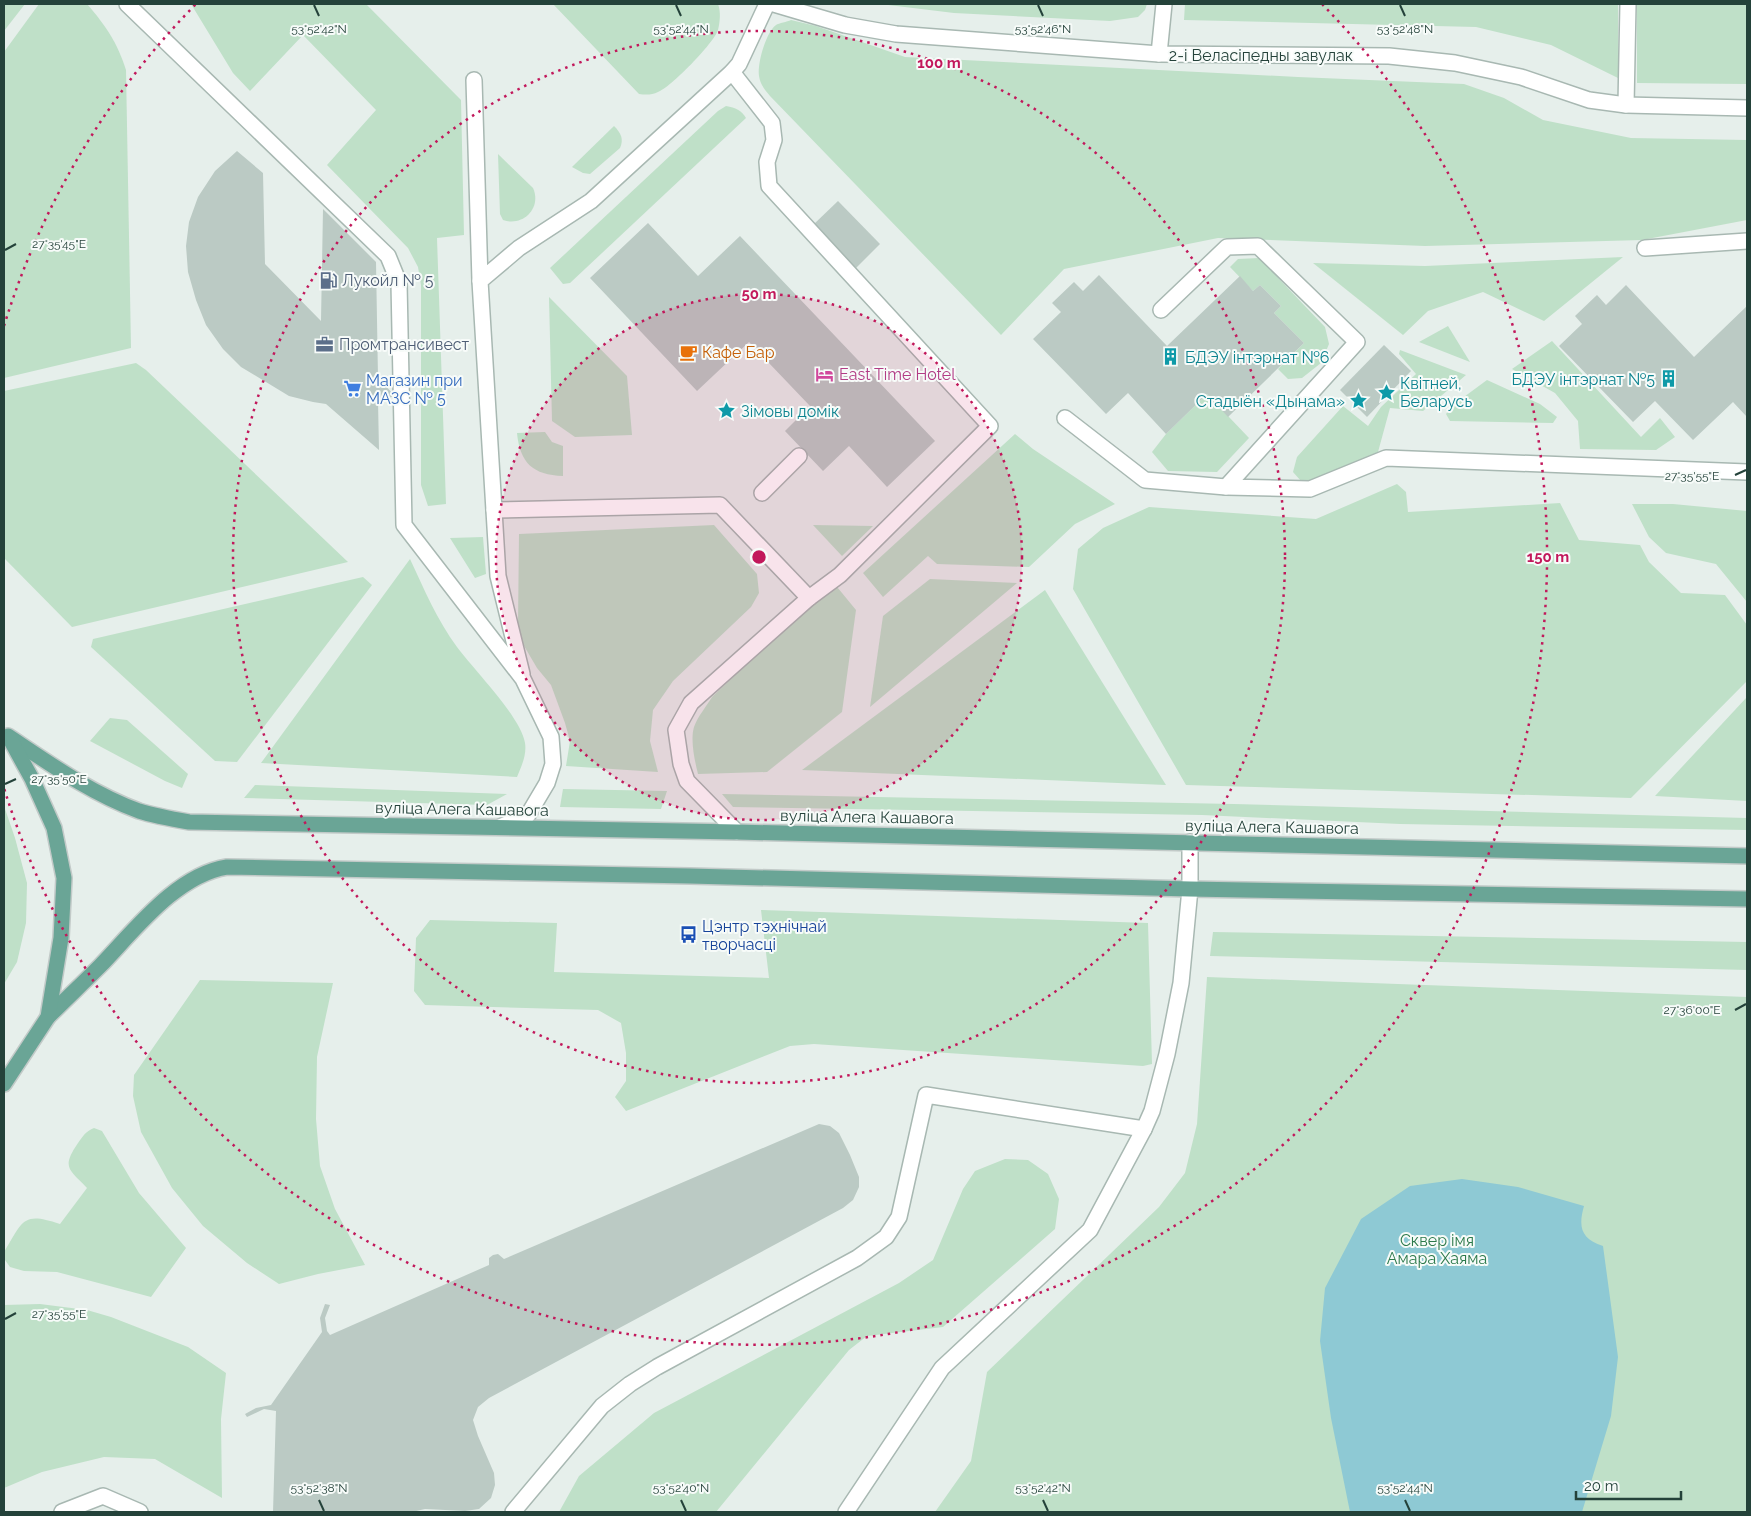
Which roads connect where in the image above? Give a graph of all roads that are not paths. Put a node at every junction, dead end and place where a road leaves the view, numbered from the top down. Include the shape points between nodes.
1 (127, 4) edge
2 (767, 4) edge
3 (774, 4) edge
4 (1164, 4) edge
5 (1628, 4) edge
6 (1159, 54) junction
7 (732, 72) junction
8 (474, 80) dead end
9 (1626, 105) junction
10 (1747, 108) edge
11 (1747, 241) edge
12 (1645, 248) dead end
13 (480, 281) junction
14 (1161, 310) dead end
15 (1065, 418) dead end
16 (799, 456) dead end
17 (1747, 472) edge
18 (1226, 487) junction
19 (762, 493) dead end
20 (494, 510) junction
21 (810, 598) junction
22 (523, 679) junction
23 (6, 734) edge
24 (500, 827) junction
25 (736, 832) junction
26 (1190, 842) junction
27 (1747, 856) edge
28 (1190, 889) junction
29 (1747, 899) edge
30 (48, 1017) junction
31 (4, 1082) edge
32 (1144, 1129) junction
33 (62, 1512) edge
34 (140, 1512) edge
35 (514, 1512) edge
36 (846, 1512) edge

1 - 22 street via 388,256 399,283 404,525
2 - 7 street via 739,64
3 - 6 street, 2-і Веласіпедны завулак via 845,25 896,34
4 - 6 street
5 - 9 street
6 - 9 street, 2-і Веласіпедны завулак via 1389,56 1455,63 1521,78 1589,100
7 - 13 street via 591,201 519,248
7 - 21 street via 772,123 774,140 767,162 769,186 990,426 840,575
8 - 13 street
9 - 10 street, 2-і Веласіпедны завулак
11 - 12 street
13 - 20 street
14 - 18 street via 1227,247 1258,246 1357,342
15 - 18 street via 1145,480
16 - 19 street
17 - 18 street via 1386,458 1310,489
20 - 21 street via 720,505
20 - 22 street via 498,576
21 - 25 street via 691,702 676,730 687,781
22 - 24 street via 552,737 553,764 547,783 528,815
23 - 24 main road, вуліца Алега Кашавога via 64,774 106,795 140,811 188,822
23 - 30 main road via 54,828 64,878 61,938
24 - 25 main road, вуліца Алега Кашавога
25 - 26 main road, вуліца Алега Кашавога
26 - 27 main road, вуліца Алега Кашавога
26 - 28 street
28 - 29 main road
28 - 30 main road via 227,867 202,874 178,889
28 - 32 street via 1181,983 1167,1054 1152,1112
30 - 31 main road
32 - 35 street via 926,1096 899,1217 886,1237 857,1258 630,1384 602,1406
32 - 36 street via 1090,1230 942,1368
33 - 34 street via 103,1496

